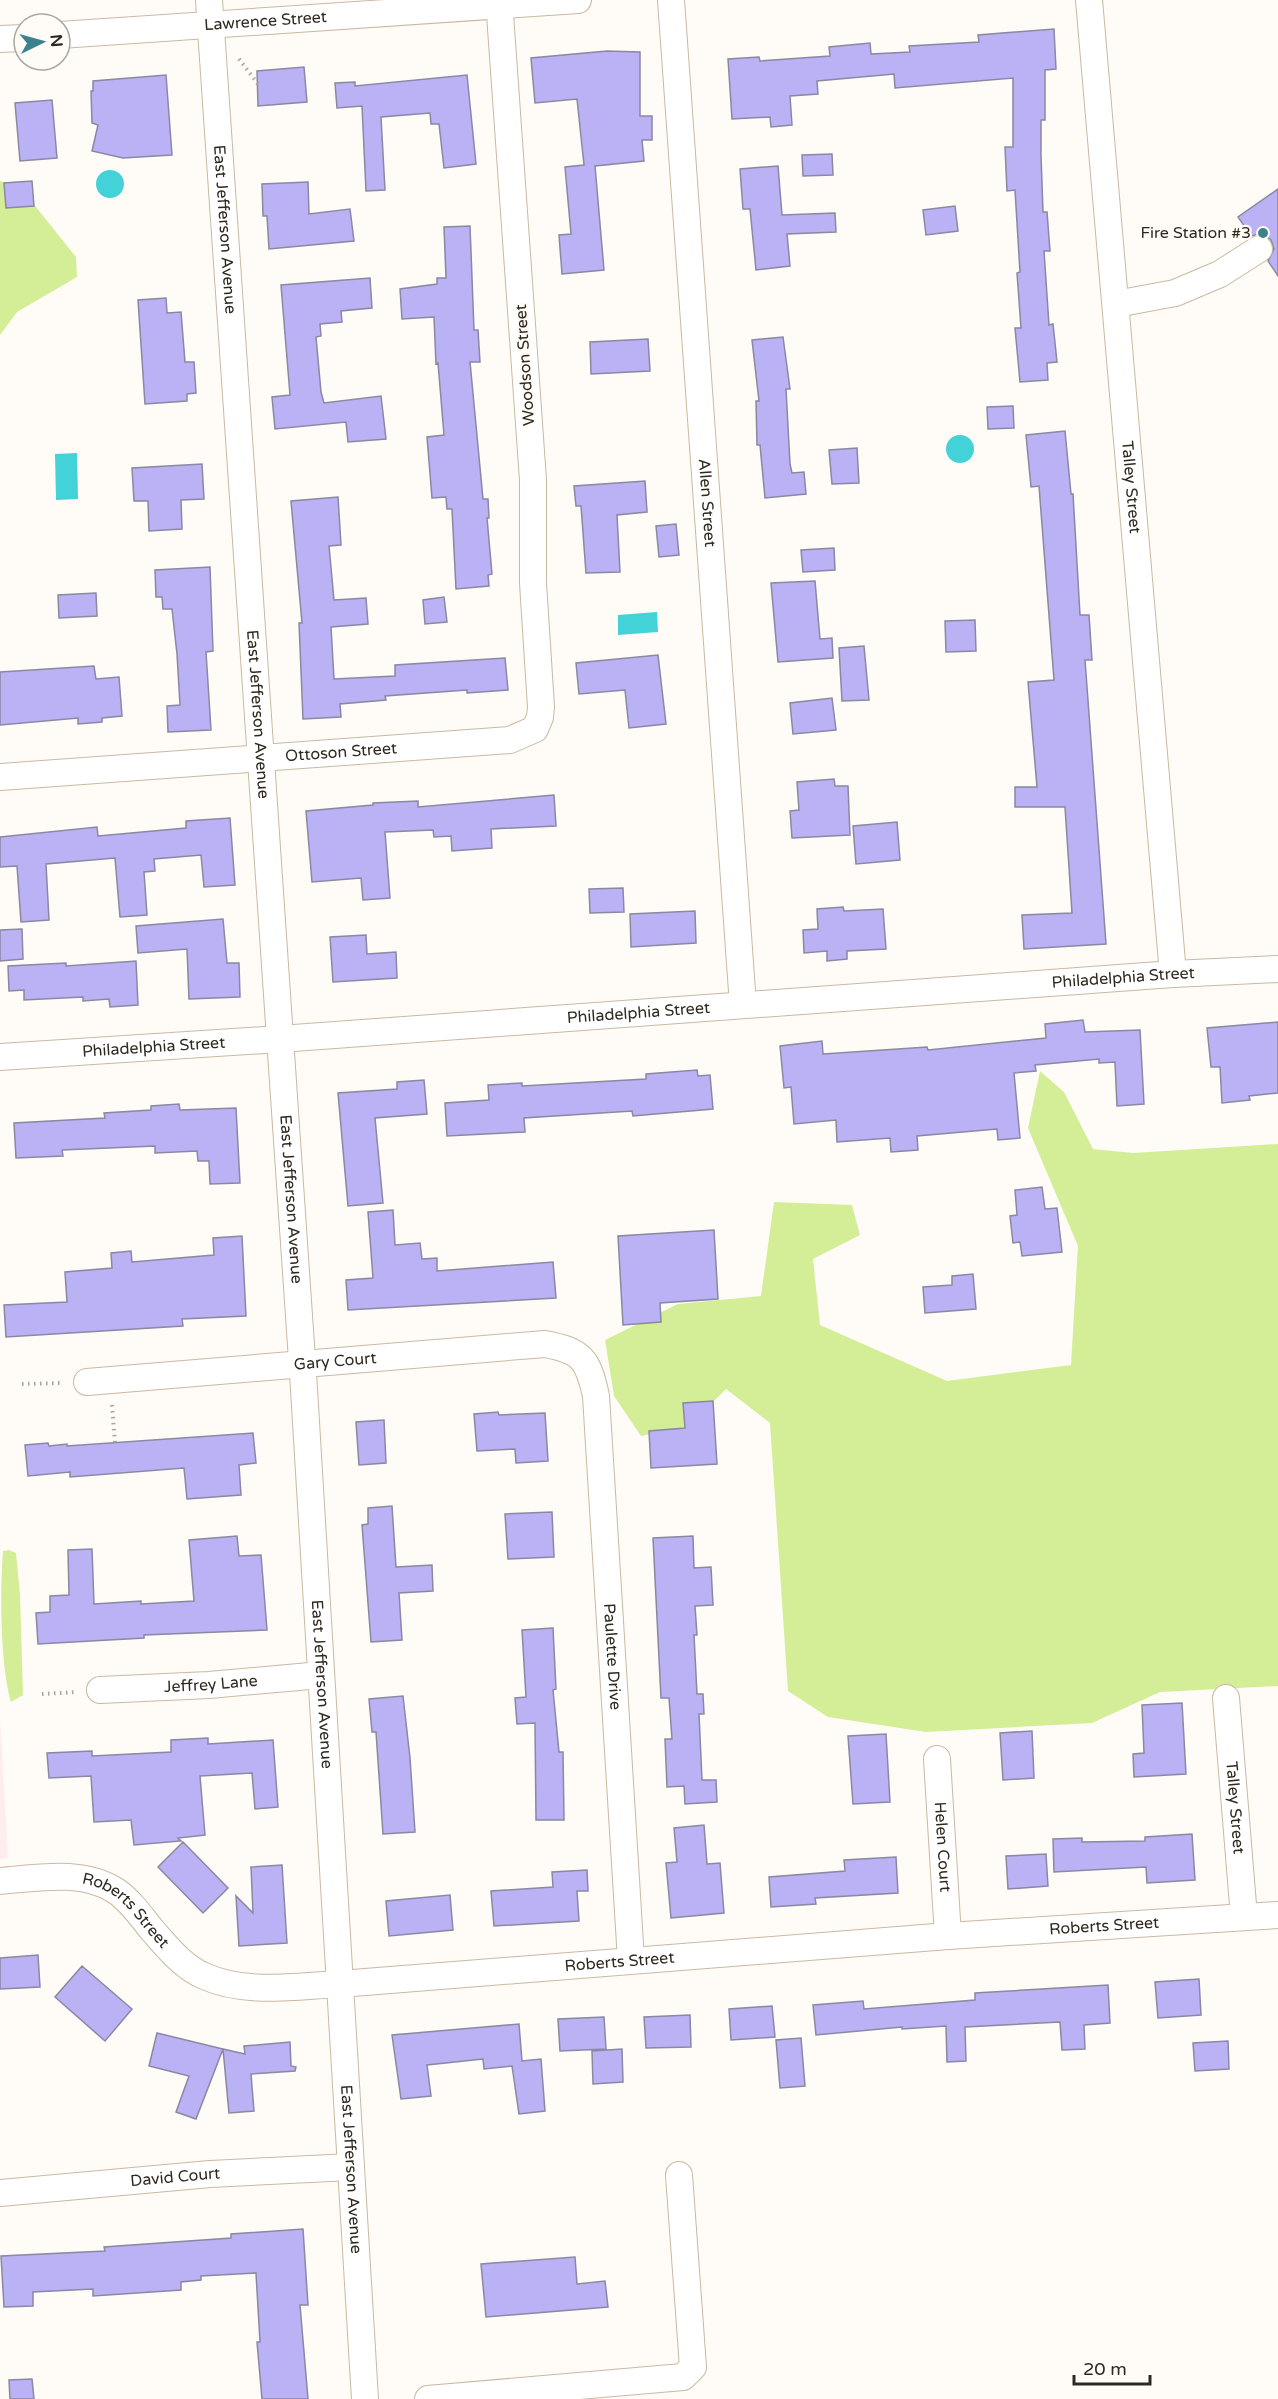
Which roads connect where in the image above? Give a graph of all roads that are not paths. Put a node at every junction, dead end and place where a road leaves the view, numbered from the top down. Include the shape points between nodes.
1 (578, 0) edge
2 (671, 0) edge
3 (1089, 0) edge
4 (500, 2) edge
5 (210, 12) edge
6 (72, 33) edge
7 (1259, 249) dead end
8 (1116, 304) junction
9 (535, 729) joint
10 (262, 759) junction
11 (0, 777) edge
12 (1278, 969) edge
13 (1173, 974) junction
14 (743, 1005) junction
15 (279, 1039) junction
16 (0, 1057) edge
17 (581, 1357) joint
18 (303, 1366) junction
19 (87, 1382) road end
20 (321, 1675) junction
21 (100, 1690) dead end
22 (1226, 1698) dead end
23 (937, 1760) dead end
24 (0, 1881) edge
25 (1278, 1915) edge
26 (1244, 1917) junction
27 (948, 1935) junction
28 (631, 1960) junction
29 (340, 1984) junction
30 (351, 2167) junction
31 (679, 2175) dead end
32 (0, 2193) edge
33 (365, 2399) edge
34 (428, 2399) edge

1 - 4 street, Lawrence Street
2 - 14 street, Allen Street
3 - 8 street, Talley Street
4 - 5 street, Lawrence Street
4 - 9 street, Woodson Street via 533,480 533,583 541,707
5 - 6 street, Lawrence Street
5 - 10 street, East Jefferson Avenue
7 - 8 street via 1221,274 1175,293
8 - 13 street, Talley Street
9 - 10 street, Ottoson Street via 510,740
10 - 11 street, Ottoson Street
10 - 15 street, East Jefferson Avenue
12 - 13 street, Philadelphia Street
13 - 14 street, Philadelphia Street
14 - 15 street, Philadelphia Street
15 - 16 street, Philadelphia Street
15 - 18 street, East Jefferson Avenue
17 - 18 street, Gary Court via 545,1344
17 - 28 street, Paulette Drive via 596,1396
18 - 19 street, Gary Court
18 - 20 street, East Jefferson Avenue
20 - 21 street, Jeffrey Lane
20 - 29 street, East Jefferson Avenue
22 - 26 street, Talley Street
23 - 27 street, Helen Court
24 - 29 street, Roberts Street via 63,1877 104,1884 131,1904 179,1960 202,1976 224,1983 247,1988
25 - 26 street, Roberts Street
26 - 27 street, Roberts Street
27 - 28 street, Roberts Street
28 - 29 street, Roberts Street
29 - 30 street, East Jefferson Avenue
30 - 32 street, David Court via 210,2174
30 - 33 street, East Jefferson Avenue
31 - 34 street via 693,2367 683,2377

